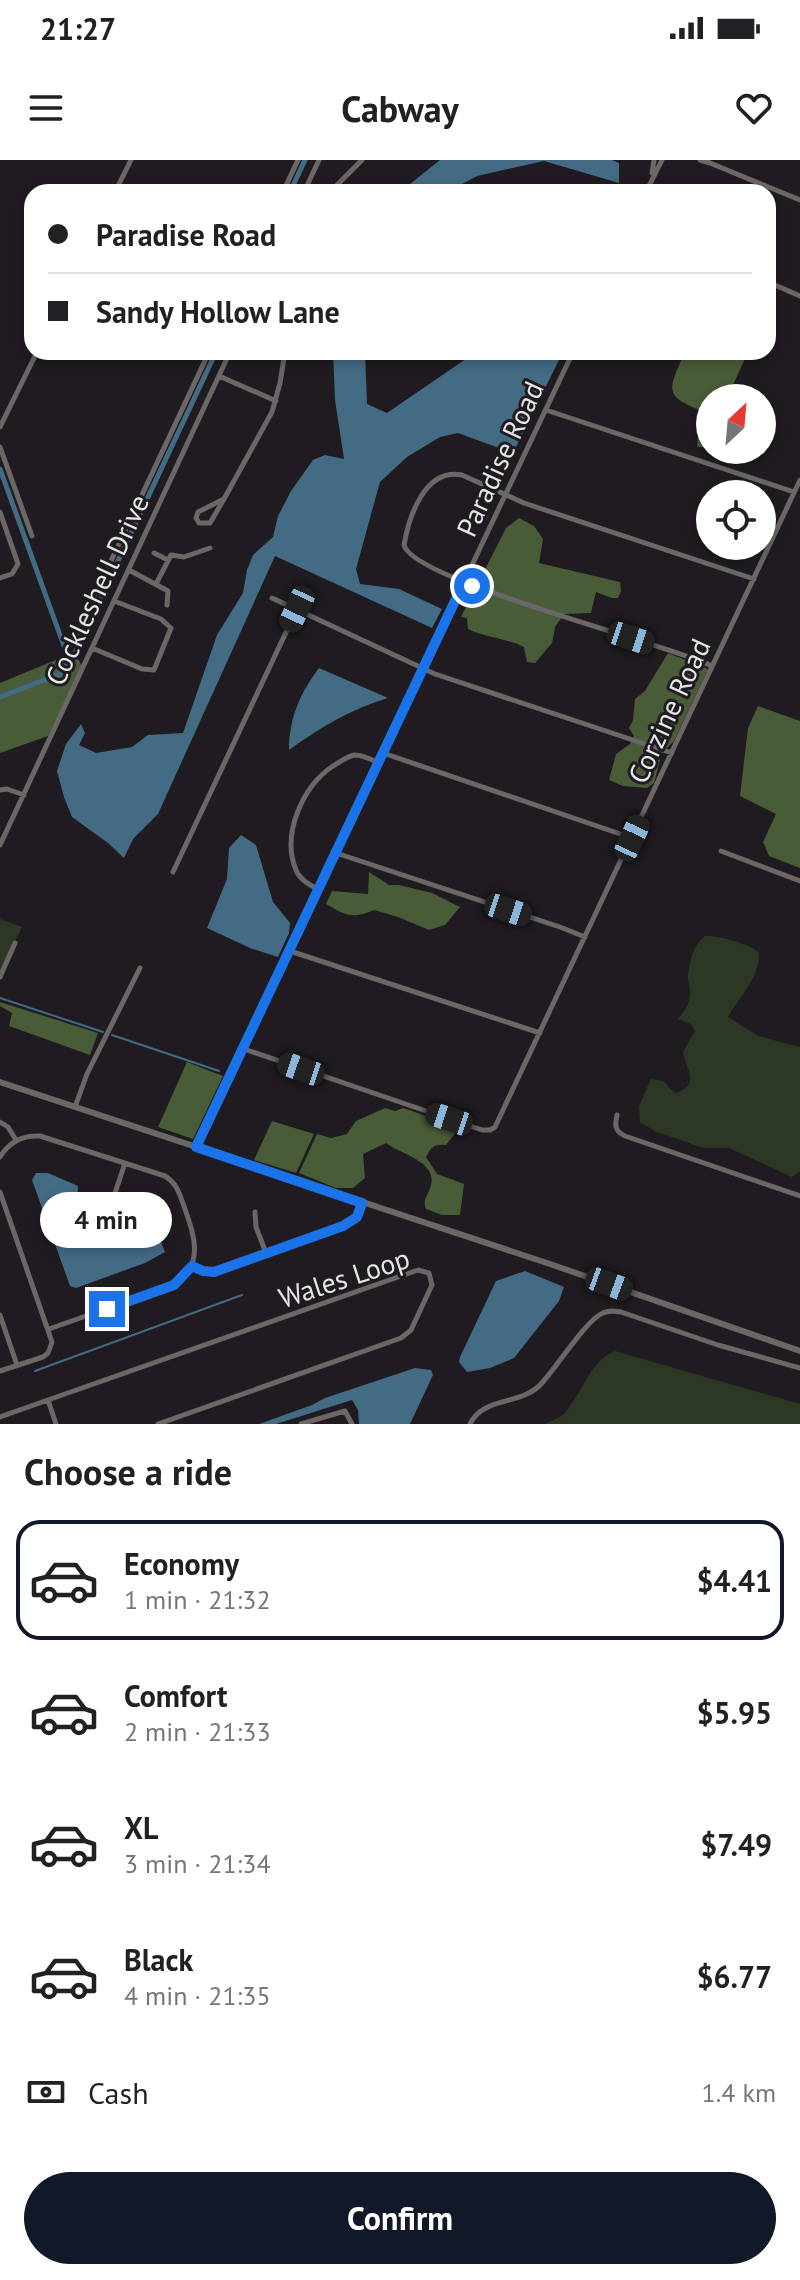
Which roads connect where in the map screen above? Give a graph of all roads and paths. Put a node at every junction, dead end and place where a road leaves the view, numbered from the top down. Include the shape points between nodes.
1 (131, 160) edge
2 (298, 160) edge
3 (319, 160) edge
4 (362, 160) edge
5 (654, 160) edge
6 (662, 160) edge
7 (705, 161) edge
8 (652, 178) junction
9 (119, 184) edge
10 (287, 184) edge
11 (308, 184) edge
12 (338, 184) edge
13 (649, 184) edge
14 (761, 184) edge
15 (776, 190) edge
16 (800, 200) edge
17 (776, 286) edge
18 (800, 296) edge
19 (33, 360) edge
20 (205, 360) edge
21 (226, 360) edge
22 (284, 360) edge
23 (568, 360) edge
24 (219, 376) junction
25 (276, 401) junction
26 (546, 410) junction
27 (0, 427) edge
28 (0, 447) edge
29 (800, 480) edge
30 (794, 492) junction
31 (505, 495) junction
32 (224, 499) junction
33 (0, 512) edge
34 (32, 536) dead end
35 (210, 548) dead end
36 (154, 553) dead end
37 (168, 560) junction
38 (129, 570) junction
39 (0, 578) edge
40 (754, 579) junction
41 (464, 582) junction
42 (156, 584) junction
43 (272, 598) dead end
44 (114, 601) junction
45 (167, 605) dead end
46 (297, 609) junction
47 (73, 642) dead end
48 (92, 648) junction
49 (712, 666) junction
50 (424, 669) junction
51 (383, 753) junction
52 (672, 753) junction
53 (379, 763) junction
54 (0, 790) edge
55 (24, 795) junction
56 (10, 824) junction
57 (0, 832) edge
58 (632, 838) junction
59 (0, 845) edge
60 (721, 851) dead end
61 (336, 853) junction
62 (173, 872) dead end
63 (800, 881) edge
64 (319, 890) junction
65 (585, 937) junction
66 (15, 943) dead end
67 (290, 951) junction
68 (140, 968) dead end
69 (0, 977) edge
70 (540, 1033) junction
71 (244, 1049) junction
72 (0, 1082) edge
73 (75, 1108) junction
74 (617, 1115) dead end
75 (0, 1122) edge
76 (16, 1140) junction
77 (196, 1147) junction
78 (0, 1157) edge
79 (125, 1163) junction
80 (0, 1192) edge
81 (800, 1196) edge
82 (112, 1202) dead end
83 (362, 1203) junction
84 (255, 1212) dead end
85 (266, 1253) junction
86 (192, 1266) junction
87 (0, 1315) edge
88 (49, 1329) junction
89 (800, 1351) edge
90 (17, 1365) junction
91 (800, 1368) edge
92 (0, 1371) edge
93 (48, 1400) junction
94 (0, 1417) edge
95 (56, 1424) edge
96 (158, 1424) edge
97 (301, 1424) edge
98 (352, 1424) edge
99 (470, 1424) edge

1 - 9 street
2 - 10 street
3 - 11 street
4 - 12 street
5 - 8 street
6 - 8 street
7 - 14 street
8 - 13 street
15 - 16 street
17 - 18 street
19 - 27 street
20 - 47 street
21 - 24 street, Cockleshell Drive
22 - 25 street
23 - 26 street, Paradise Road
24 - 25 street
24 - 38 street, Cockleshell Drive
25 - 32 street
26 - 30 street
26 - 31 street, Paradise Road
28 - 34 street
29 - 30 street, Corzine Road
30 - 40 street, Corzine Road
31 - 40 street
31 - 41 street, Paradise Road
31 - 41 street via 451,474 430,485 419,499 405,551
32 - 32 street via 210,523 199,523 198,512
33 - 39 street via 18,564 12,574
35 - 37 street
36 - 37 street
37 - 42 street
38 - 42 street
38 - 44 street, Cockleshell Drive
40 - 49 street, Corzine Road
41 - 49 street
41 - 50 street, Paradise Road
42 - 45 street via 168,591
43 - 46 street
44 - 48 street, Cockleshell Drive
44 - 48 street via 171,628 154,670
46 - 50 street
46 - 62 street
48 - 55 street, Cockleshell Drive
49 - 52 street, Corzine Road
50 - 51 street, Paradise Road
50 - 52 street
51 - 53 street, Paradise Road
51 - 58 street
52 - 58 street, Corzine Road
53 - 61 street, Paradise Road
53 - 64 street via 358,755 347,758 319,778 300,807 294,864 298,875
54 - 55 street
55 - 56 street, Cockleshell Drive
56 - 57 street
56 - 59 street, Cockleshell Drive
58 - 65 street, Corzine Road
60 - 63 street
61 - 64 street, Paradise Road
61 - 65 street
64 - 67 street, Paradise Road
65 - 70 street, Corzine Road
66 - 69 street
67 - 70 street
67 - 71 street, Paradise Road
68 - 73 street
70 - 71 street, Corzine Road via 499,1122 490,1130
71 - 77 street, Paradise Road
72 - 73 street
73 - 77 street
74 - 81 street via 615,1125 625,1136
75 - 76 street
76 - 78 street
76 - 79 street via 46,1137
77 - 83 street
79 - 82 street
79 - 86 street via 174,1183 195,1240
80 - 88 street
83 - 85 street via 348,1224
83 - 89 street
84 - 85 street
85 - 86 street via 214,1272
86 - 88 street via 174,1285
87 - 90 street
88 - 90 street via 48,1353
90 - 92 street
91 - 99 street via 621,1312 605,1312 540,1386 519,1399 486,1406
93 - 94 street, Wales Loop
93 - 95 street
93 - 96 street, Wales Loop via 418,1270 429,1273 432,1285 411,1330 401,1338
97 - 98 street via 345,1411

